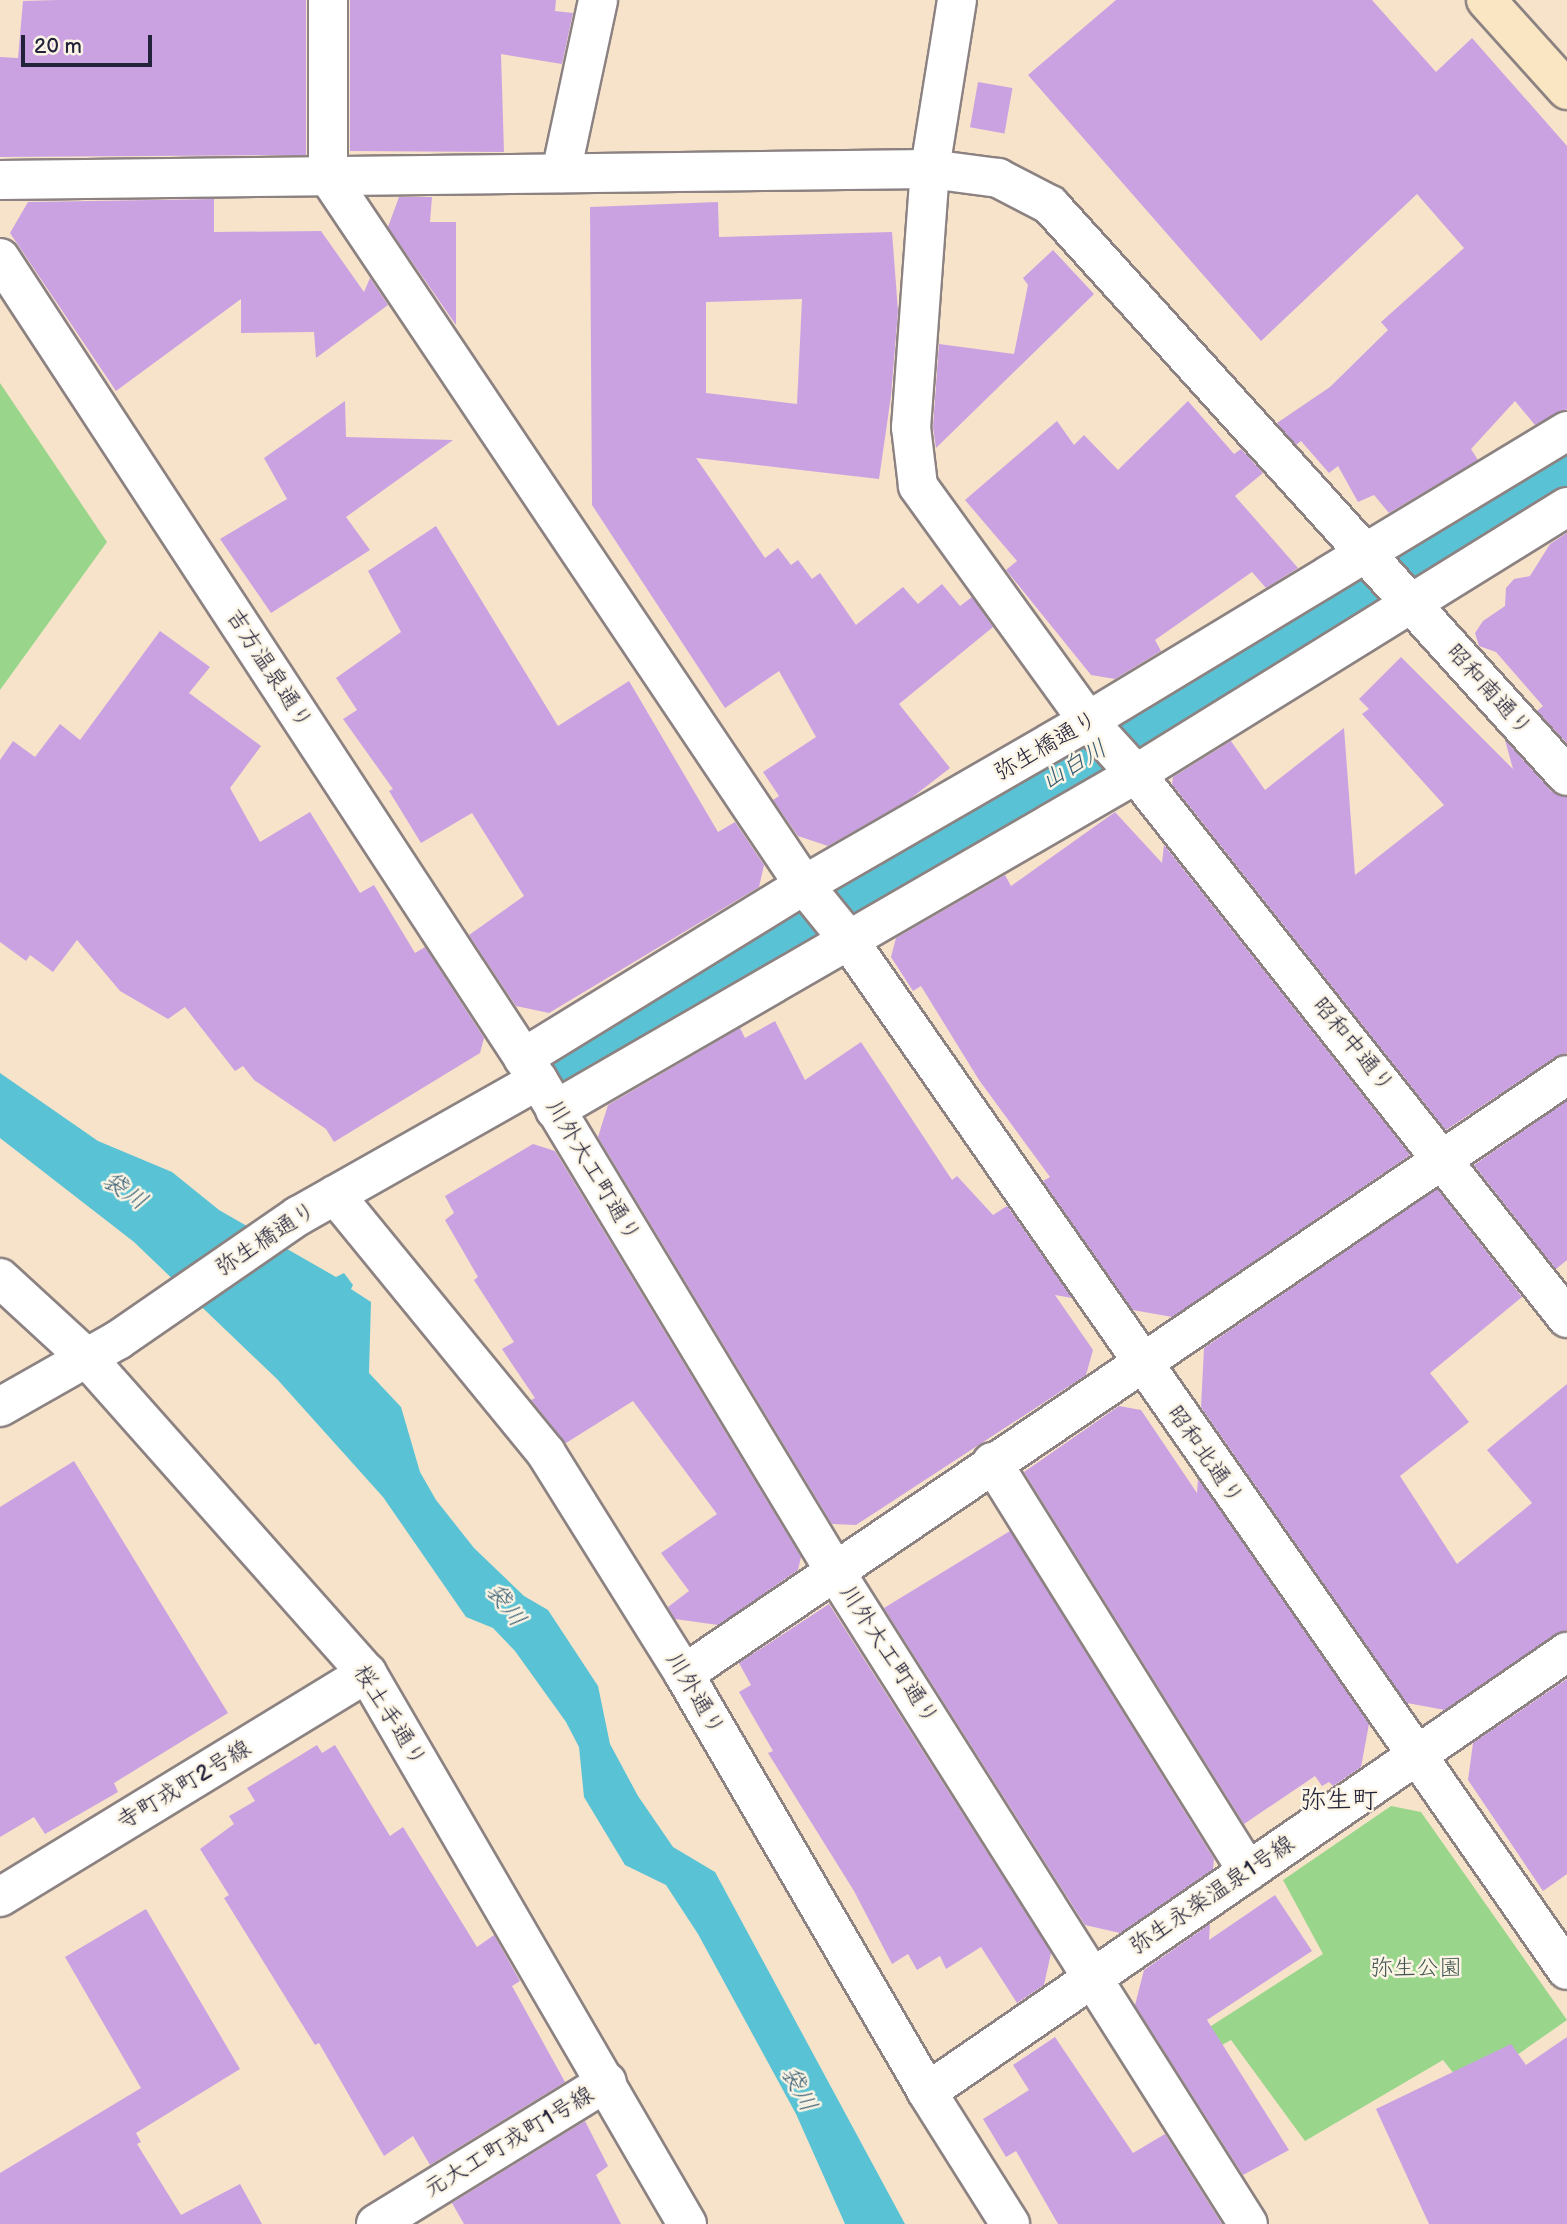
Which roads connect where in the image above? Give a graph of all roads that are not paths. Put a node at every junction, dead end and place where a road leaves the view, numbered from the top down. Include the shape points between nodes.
1 (328, 0) edge
2 (598, 0) edge
3 (957, 0) edge
4 (1486, 0) edge
5 (1567, 90) edge
6 (930, 169) junction
7 (561, 173) junction
8 (328, 176) junction
9 (0, 180) edge
10 (0, 258) edge
11 (1567, 431) edge
12 (1567, 507) edge
13 (1366, 553) junction
14 (1410, 603) junction
15 (1088, 721) junction
16 (1136, 774) junction
17 (1567, 776) edge
18 (804, 885) junction
19 (847, 938) junction
20 (1567, 1075) edge
21 (539, 1083) junction
22 (1443, 1157) junction
23 (335, 1195) junction
24 (0, 1278) edge
25 (1567, 1318) edge
26 (102, 1349) junction
27 (1138, 1362) junction
28 (0, 1407) edge
29 (992, 1462) junction
30 (836, 1573) junction
31 (1567, 1652) edge
32 (367, 1673) junction
33 (684, 1674) junction
34 (1420, 1757) junction
35 (1248, 1872) junction
36 (0, 1897) edge
37 (1567, 1970) edge
38 (1093, 1974) junction
39 (607, 2082) junction
40 (927, 2092) junction
41 (376, 2224) edge
42 (687, 2224) edge
43 (1010, 2224) edge
44 (1248, 2224) edge

1 - 8 street
2 - 7 street
3 - 6 street, 昭和中通り
4 - 5 main road
6 - 7 street, 昭和南通り
6 - 13 street, 昭和南通り via 998,178 1050,205
6 - 15 street, 昭和中通り via 911,427 918,486
7 - 8 street, 昭和南通り
8 - 9 street, 昭和南通り
8 - 18 street, 昭和北通り
10 - 21 street, 吉方温泉通り
11 - 13 street, 弥生橋通り
12 - 14 street, 弥生橋通り
13 - 14 street, 昭和南通り
13 - 15 street, 弥生橋通り
14 - 16 street, 弥生橋通り
14 - 17 street, 昭和南通り
15 - 16 street, 昭和中通り
15 - 18 street, 弥生橋通り
16 - 19 street, 弥生橋通り
16 - 22 street, 昭和中通り
18 - 19 street, 昭和北通り
18 - 21 street, 弥生橋通り
19 - 21 street, 弥生橋通り
19 - 27 street, 昭和北通り
20 - 22 street
21 - 23 street, 弥生橋通り
21 - 30 street, 川外大工町通り
22 - 25 street, 昭和中通り
22 - 27 street
23 - 26 street, 弥生橋通り
23 - 33 street, 川外通り via 546,1453
24 - 26 street, 桜土手通り
26 - 28 street, 弥生橋通り
26 - 32 street, 桜土手通り
27 - 29 street
27 - 34 street, 昭和北通り
29 - 30 street
29 - 35 street
30 - 33 street
30 - 38 street, 川外大工町通り
31 - 34 street, 弥生永楽温泉1号線
32 - 36 street, 寺町戎町2号線
32 - 39 street, 桜土手通り
33 - 40 street, 川外通り
34 - 35 street, 弥生永楽温泉1号線
34 - 37 street, 昭和北通り
35 - 38 street, 弥生永楽温泉1号線
38 - 40 street, 弥生永楽温泉1号線
38 - 44 street, 川外大工町通り
39 - 41 street, 元大工町戎町1号線
39 - 42 street, 桜土手通り
40 - 43 street, 川外通り

